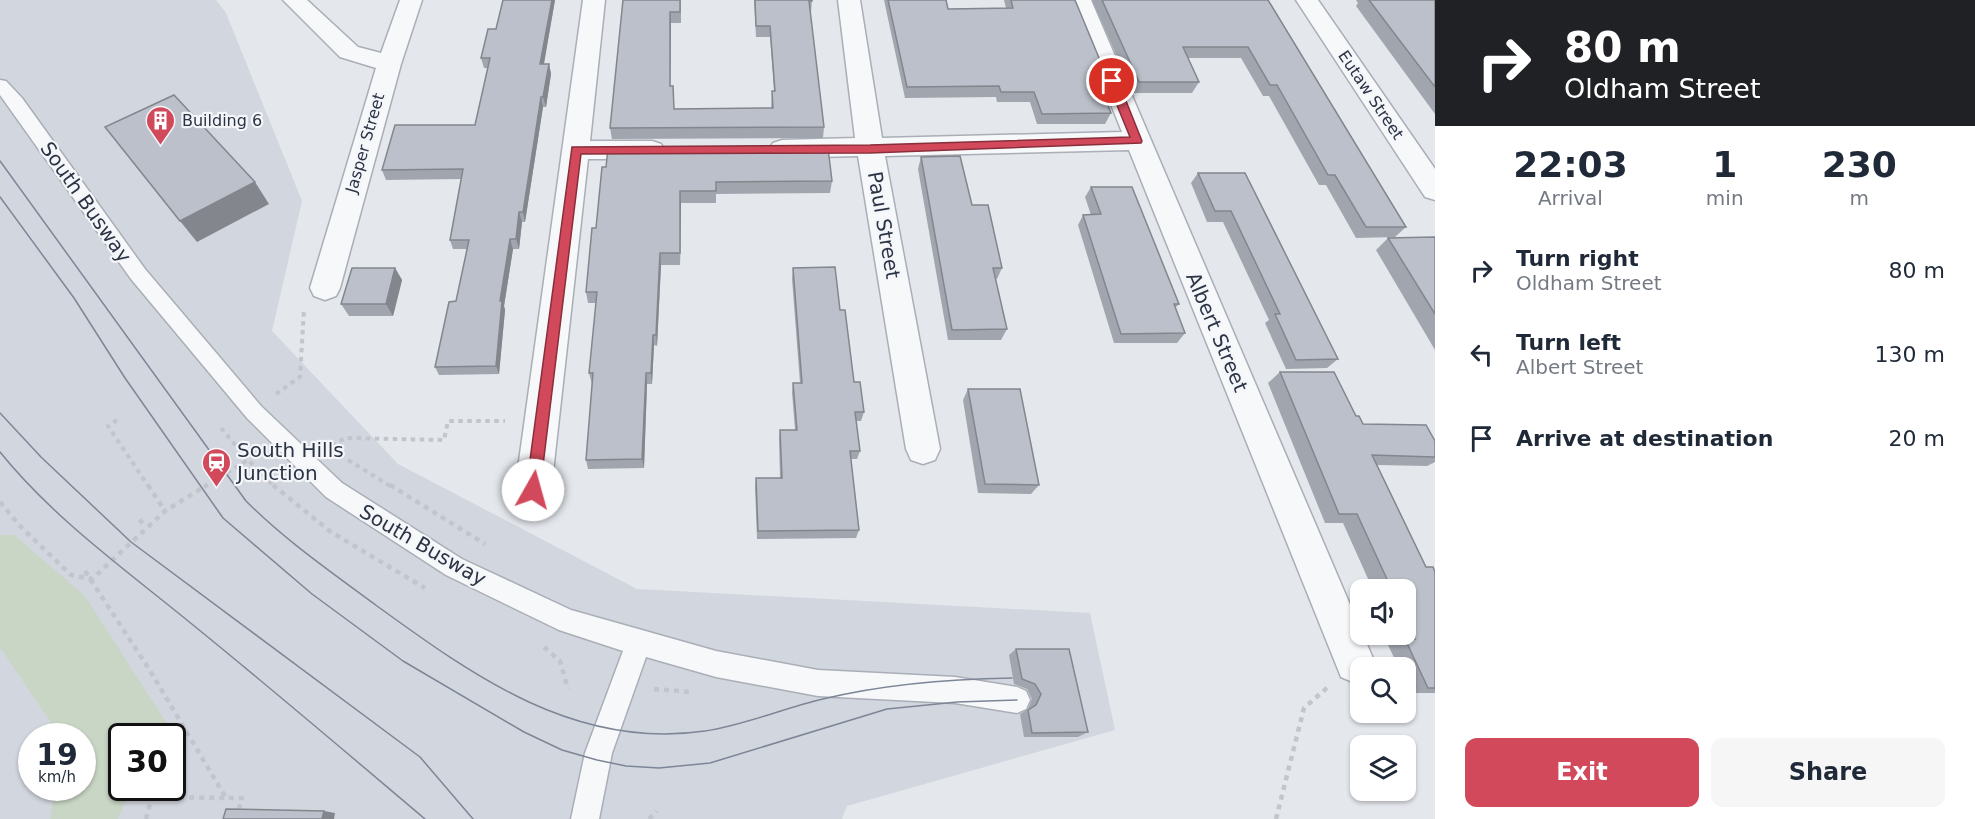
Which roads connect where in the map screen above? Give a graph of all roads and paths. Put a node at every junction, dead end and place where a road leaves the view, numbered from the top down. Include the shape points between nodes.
1 (294, 0) edge
2 (411, 0) edge
3 (594, 0) edge
4 (849, 0) edge
5 (1080, 0) edge
6 (1307, 0) edge
7 (389, 64) junction
8 (0, 85) edge
9 (1137, 141) junction
10 (753, 149) edge
11 (870, 149) junction
12 (576, 150) junction
13 (682, 150) edge
14 (1435, 190) edge
15 (325, 288) dead end
16 (276, 394) dead end
17 (284, 402) dead end
18 (117, 420) dead end
19 (542, 422) junction
20 (221, 428) dead end
21 (923, 449) dead end
22 (248, 460) junction
23 (270, 484) dead end
24 (533, 490) dead end
25 (0, 502) edge
26 (165, 512) junction
27 (139, 520) dead end
28 (147, 526) junction
29 (486, 544) dead end
30 (85, 571) dead end
31 (92, 579) junction
32 (638, 644) junction
33 (1352, 657) edge
34 (1350, 667) edge
35 (650, 689) dead end
36 (693, 693) dead end
37 (1017, 700) dead end
38 (226, 798) junction
39 (657, 811) dead end
40 (146, 819) edge
41 (236, 819) edge
42 (585, 819) edge
43 (649, 819) edge
44 (1276, 819) edge

1 - 7 street via 349,52
2 - 7 street, Jasper Street
3 - 12 street
4 - 11 street, Paul Street
5 - 9 street, Albert Street
6 - 14 street, Eutaw Street
7 - 15 street, Jasper Street
8 - 32 lane, South Busway via 138,274 254,412 334,490 461,571 568,621
9 - 11 street
9 - 33 street, Albert Street
10 - 11 street
11 - 21 street, Paul Street
12 - 13 street
12 - 19 street
16 - 17 path
18 - 26 path via 108,426
19 - 24 street
19 - 29 path via 448,421 444,440 345,438 329,448
20 - 22 path
22 - 23 path
22 - 26 path
25 - 31 path via 71,574
26 - 28 path
27 - 28 path
28 - 31 path
30 - 31 path
31 - 38 path
32 - 37 lane, South Busway via 716,664 818,683 955,690
32 - 42 lane via 597,760
34 - 44 path via 1304,708
35 - 36 path
38 - 40 path via 152,797
38 - 41 path via 242,798
39 - 43 path

